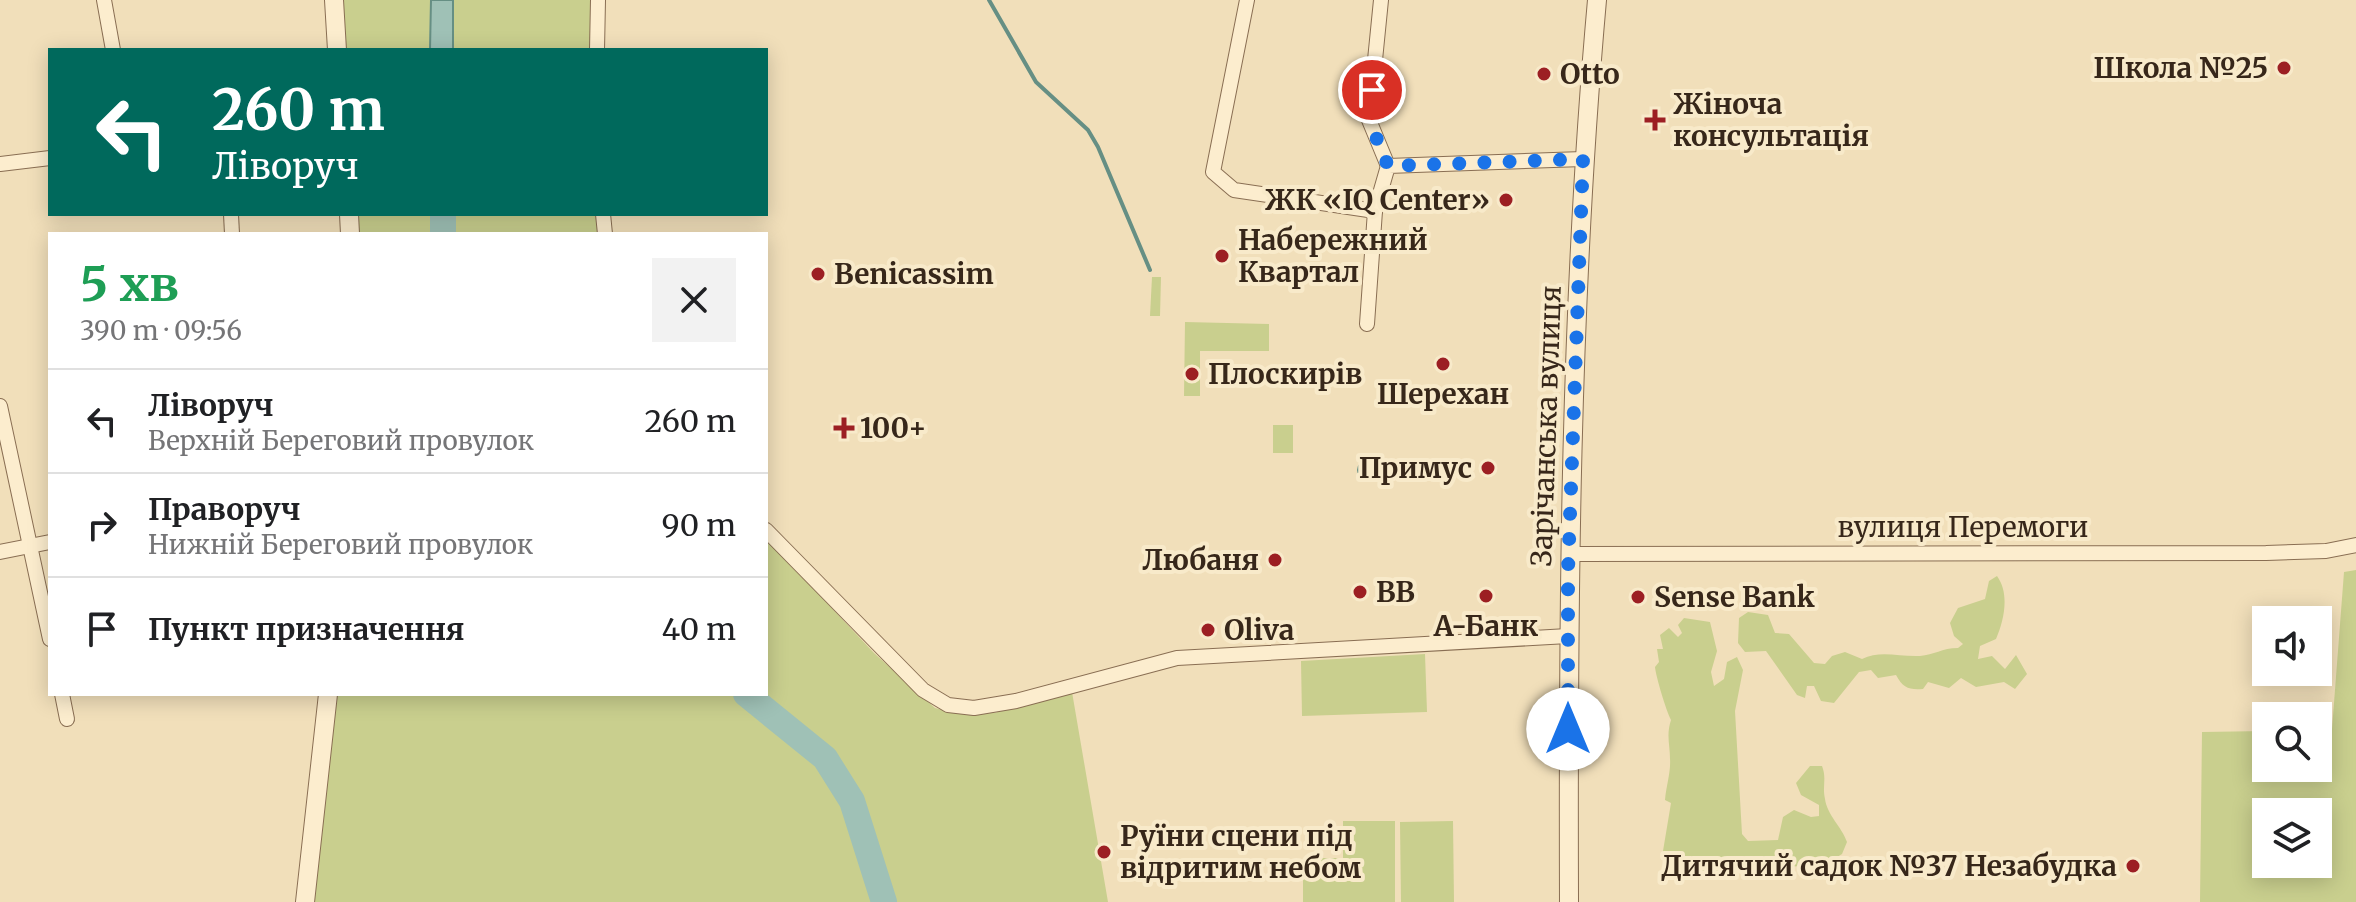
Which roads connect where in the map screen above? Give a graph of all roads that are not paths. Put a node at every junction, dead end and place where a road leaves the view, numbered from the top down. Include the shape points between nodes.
1 (104, 0) edge
2 (334, 0) edge
3 (598, 0) edge
4 (1247, 0) edge
5 (1381, 0) edge
6 (1597, 0) edge
7 (113, 48) edge
8 (337, 48) edge
9 (597, 48) edge
10 (48, 158) edge
11 (1583, 159) junction
12 (0, 164) edge
13 (1388, 166) junction
14 (1375, 211) junction
15 (1367, 324) dead end
16 (0, 406) edge
17 (768, 532) edge
18 (48, 542) edge
19 (2356, 545) edge
20 (30, 546) junction
21 (0, 552) edge
22 (1569, 554) junction
23 (48, 630) edge
24 (1568, 636) junction
25 (62, 696) edge
26 (328, 696) edge
27 (67, 719) dead end
28 (305, 902) edge
29 (1569, 902) edge

1 - 7 street
2 - 8 street
3 - 9 street
4 - 14 street via 1213,172 1234,190
5 - 13 street via 1369,120
6 - 11 street, Зарічанська вулиця
10 - 12 street
11 - 13 street
11 - 22 street, Зарічанська вулиця
13 - 14 street
14 - 15 street
16 - 20 street
17 - 24 street via 923,690 939,702 960,707 1016,701 1177,658
18 - 20 street
19 - 22 street, вулиця Перемоги via 2266,553
20 - 21 street
20 - 23 street
22 - 24 street, Зарічанська вулиця
24 - 29 street, Зарічанська вулиця
25 - 27 street
26 - 28 street

